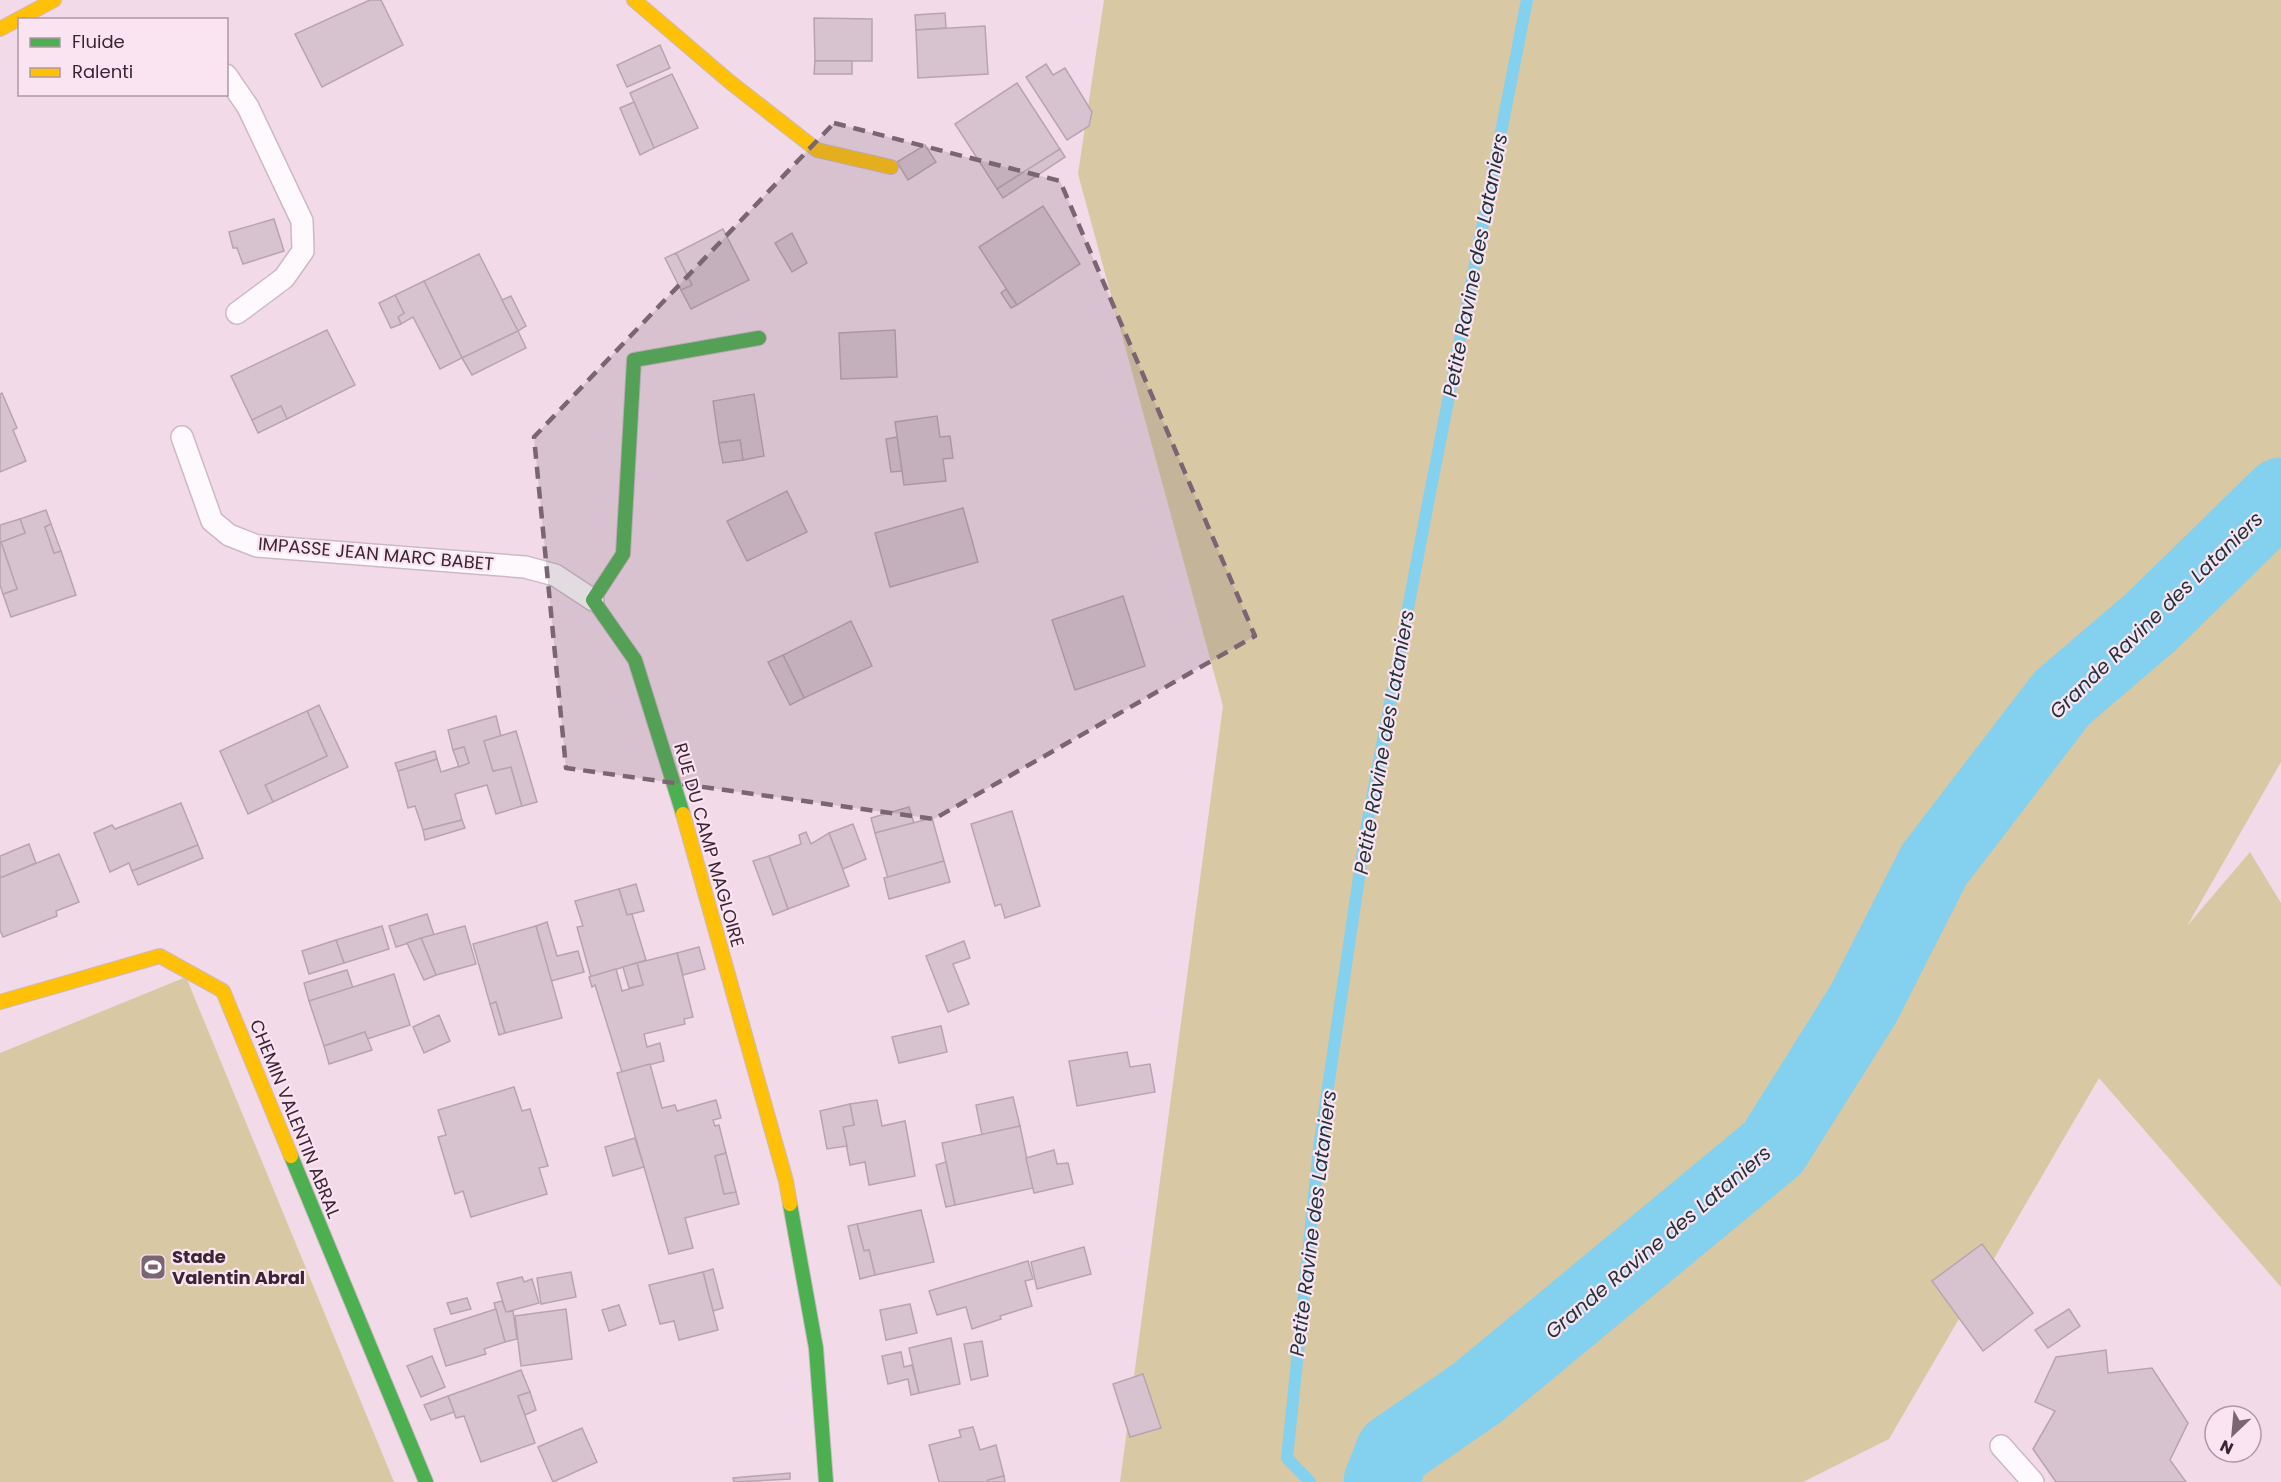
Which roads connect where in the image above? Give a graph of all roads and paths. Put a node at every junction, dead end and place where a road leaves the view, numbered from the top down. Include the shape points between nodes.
1 (54, 0) edge
2 (634, 0) edge
3 (27, 18) edge
4 (228, 78) edge
5 (891, 167) dead end
6 (237, 313) dead end
7 (759, 338) dead end
8 (182, 436) dead end
9 (593, 600) junction
10 (0, 1002) edge
11 (2001, 1446) dead end
12 (426, 1482) edge
13 (826, 1482) edge
14 (2033, 1482) edge

1 - 3 street
2 - 5 street via 817,150
4 - 6 lane via 248,107 302,221 303,251 285,278
7 - 9 street via 634,360 623,554
8 - 9 lane, IMPASSE JEAN MARC BABET via 212,522 229,535 257,546 525,567 555,575
9 - 13 street, RUE DU CAMP MAGLOIRE via 635,660 786,1181 816,1348
10 - 12 street, CHEMIN VALENTIN ABRAL via 160,956 223,991
11 - 14 lane

